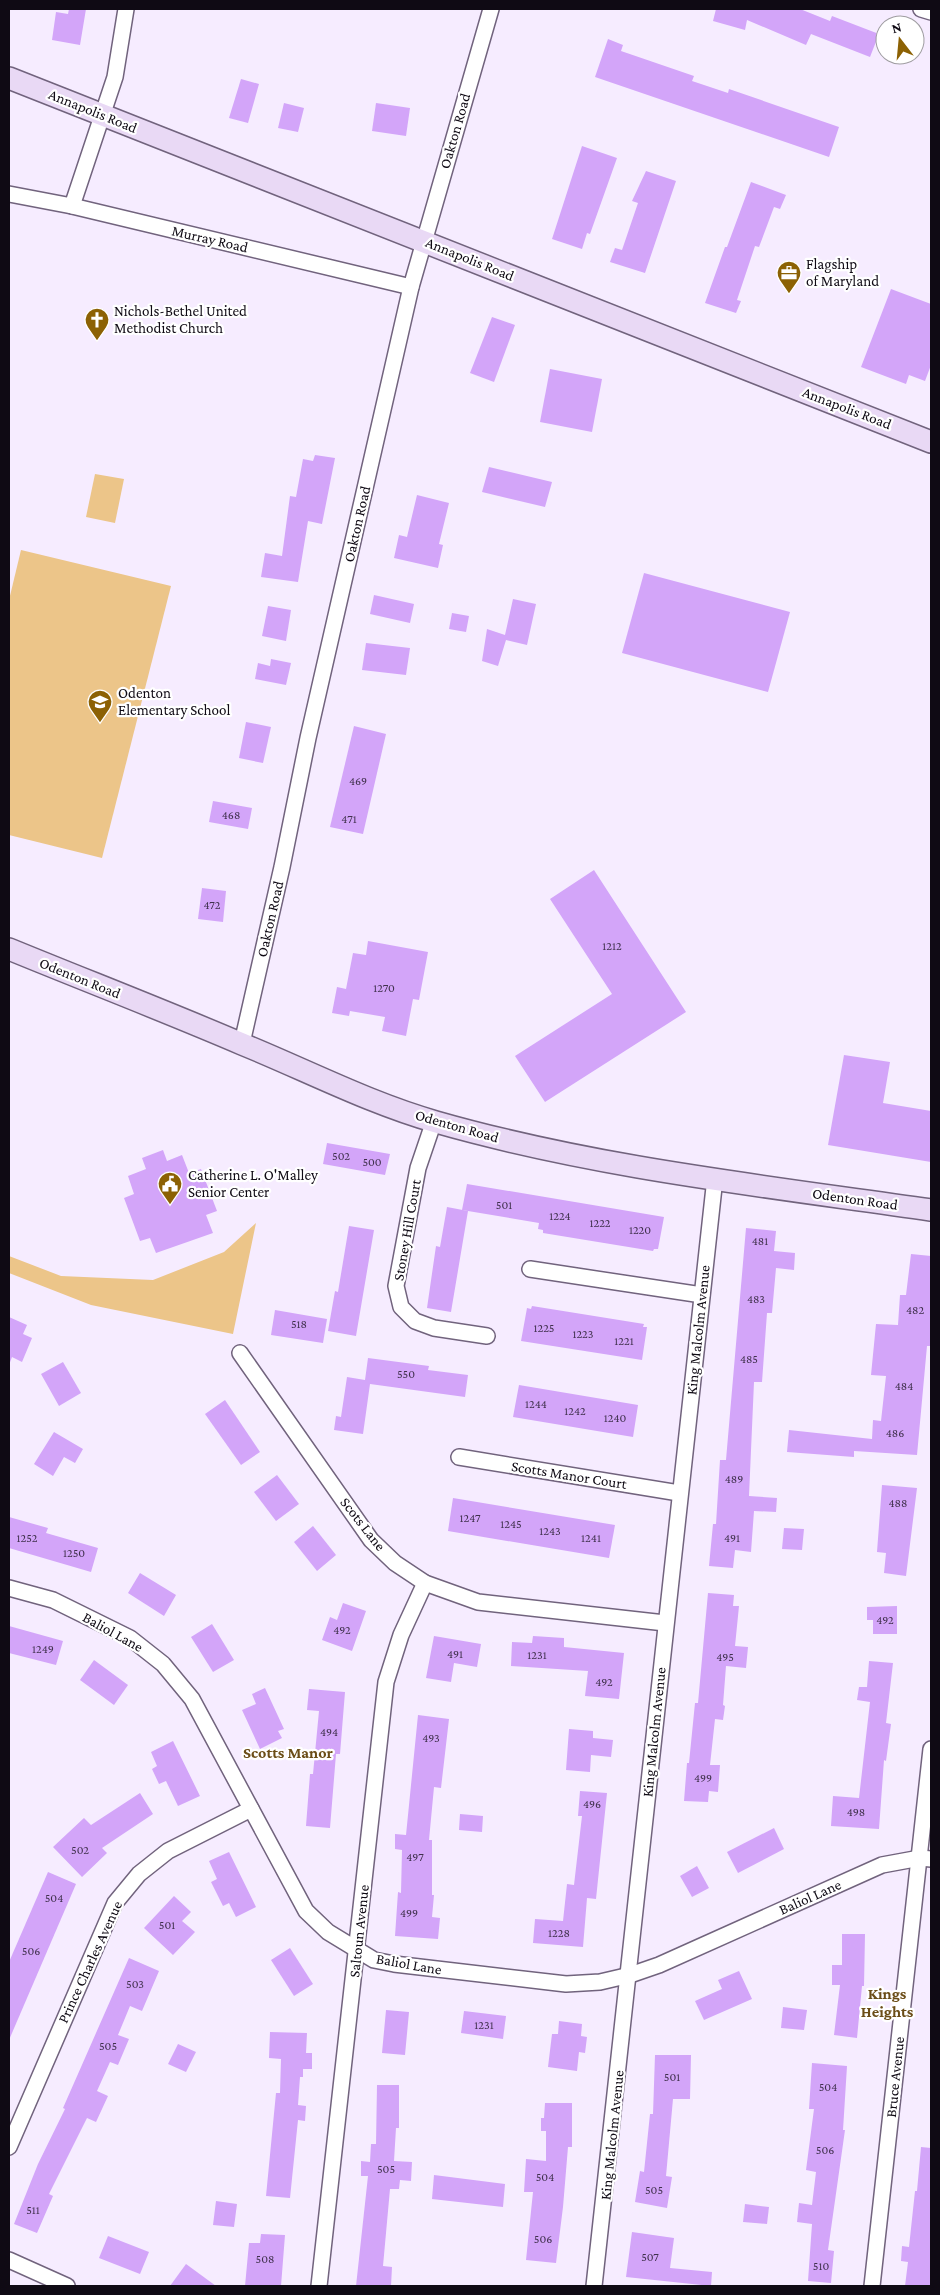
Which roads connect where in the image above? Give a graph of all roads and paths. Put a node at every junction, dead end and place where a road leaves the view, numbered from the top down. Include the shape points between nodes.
1 (126, 9) edge
2 (491, 9) edge
3 (921, 9) edge
4 (931, 12) edge
5 (9, 78) edge
6 (103, 115) junction
7 (9, 194) edge
8 (72, 206) junction
9 (424, 241) junction
10 (411, 287) junction
11 (931, 442) edge
12 (9, 949) edge
13 (242, 1043) junction
14 (434, 1121) junction
15 (715, 1178) junction
16 (931, 1210) edge
17 (530, 1268) dead end
18 (702, 1295) junction
19 (487, 1336) dead end
20 (240, 1353) dead end
21 (460, 1457) dead end
22 (679, 1493) junction
23 (425, 1582) junction
24 (9, 1588) edge
25 (665, 1623) junction
26 (931, 1749) edge
27 (251, 1808) junction
28 (925, 1859) edge
29 (357, 1949) junction
30 (630, 1975) junction
31 (9, 2147) edge
32 (9, 2260) edge
33 (67, 2286) edge
34 (319, 2286) edge
35 (594, 2286) edge
36 (872, 2286) edge

1 - 6 street via 114,77
2 - 9 street, Oakton Road
3 - 4 street
5 - 6 main road, Annapolis Road
6 - 8 street
6 - 9 main road, Annapolis Road
7 - 8 street, Murray Road
8 - 10 street, Murray Road
9 - 10 street, Oakton Road
9 - 11 main road, Annapolis Road
10 - 13 street, Oakton Road
12 - 13 main road, Odenton Road
13 - 14 main road, Odenton Road via 367,1097
14 - 15 main road, Odenton Road via 563,1154
14 - 19 street, Stoney Hill Court via 418,1168 396,1286 400,1306 414,1320 434,1328
15 - 16 main road, Odenton Road
15 - 18 street, King Malcolm Avenue
17 - 18 street
18 - 22 street, King Malcolm Avenue
20 - 23 street, Scots Lane via 371,1540 395,1563
21 - 22 street, Scotts Manor Court
22 - 25 street, King Malcolm Avenue
23 - 25 street, Scots Lane via 478,1602
23 - 29 street, Saltoun Avenue via 401,1635 386,1682
24 - 27 street, Baliol Lane via 53,1600 130,1638 164,1664 192,1699
25 - 30 street, King Malcolm Avenue
26 - 28 street, Bruce Avenue
27 - 29 street, Baliol Lane via 306,1911 328,1932
27 - 31 street, Prince Charles Avenue via 168,1851 139,1874 115,1903
28 - 30 street, Baliol Lane via 882,1865
28 - 36 street, Bruce Avenue
29 - 30 street, Baliol Lane via 374,1960 394,1964 566,1984 600,1982
29 - 34 street, Saltoun Avenue
30 - 35 street, King Malcolm Avenue
32 - 33 street

